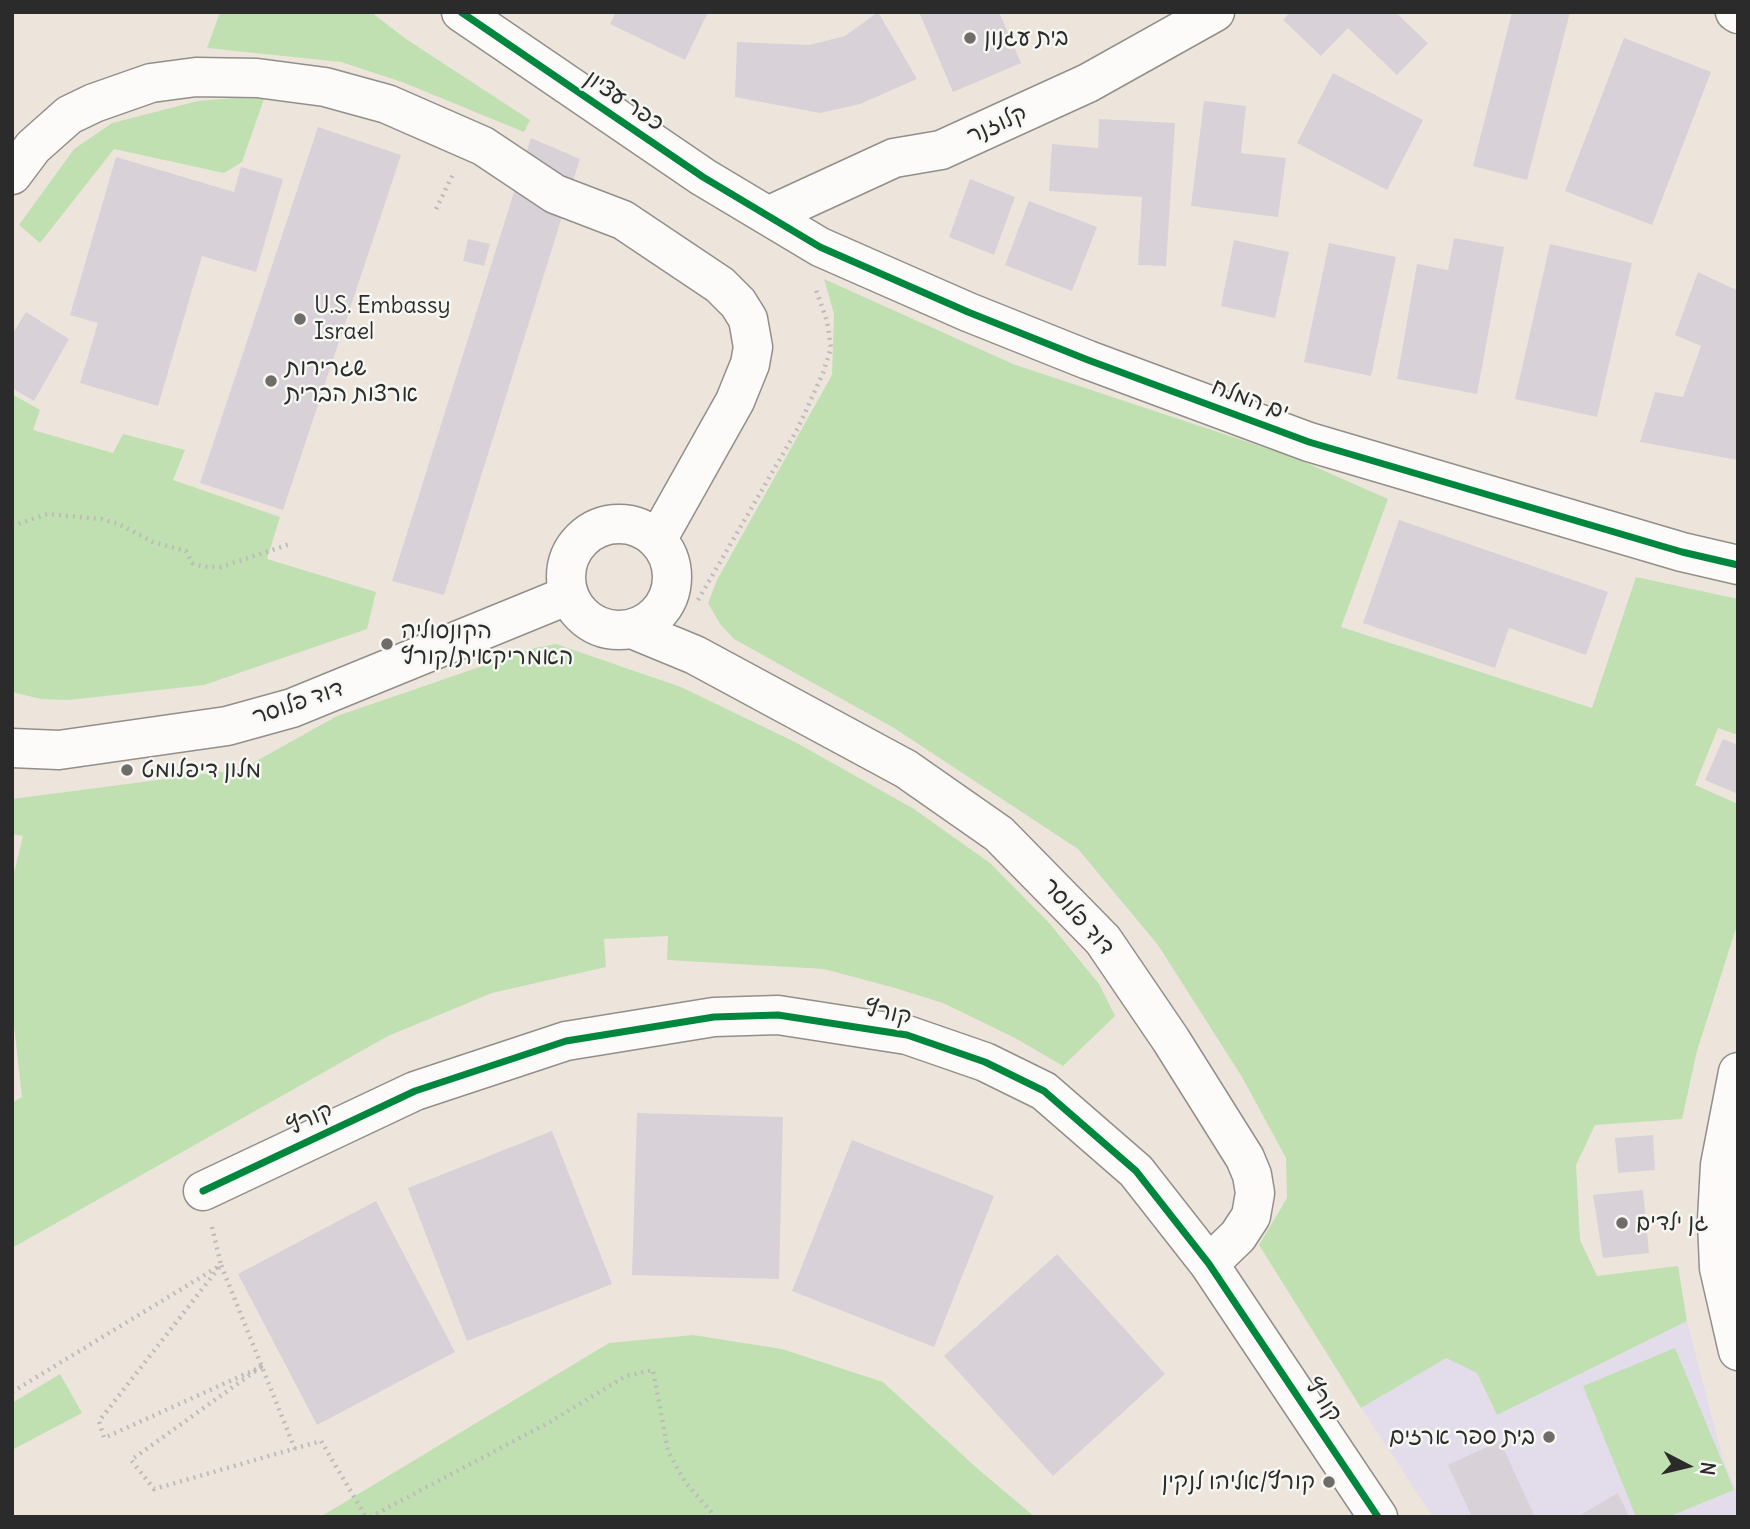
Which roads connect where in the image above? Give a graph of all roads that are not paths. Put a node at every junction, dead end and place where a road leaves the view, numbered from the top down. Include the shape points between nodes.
1 (461, 12) edge
2 (1215, 12) edge
3 (12, 175) edge
4 (770, 215) junction
5 (657, 540) junction
6 (1738, 565) edge
7 (569, 595) junction
8 (684, 598) junction
9 (632, 629) junction
10 (738, 680) junction
11 (12, 748) edge
12 (1738, 1072) edge
13 (203, 1191) road end
14 (1209, 1264) junction
15 (1738, 1351) edge
16 (1378, 1517) edge

1 - 4 street, כפר עציון via 703,177
2 - 4 street, קלוזנר via 1088,83 941,150 894,158
3 - 5 street via 33,146 69,115 94,103 162,82 196,77 257,78 325,87 387,104 483,146 555,194 623,220 720,285 748,319 753,347 735,401
4 - 6 street, ים המלח via 820,247 1088,360 1309,442
5 - 7 street via 633,526 619,524 591,532 572,553 566,581
5 - 8 street
7 - 9 street via 576,609 601,628
7 - 11 street, דוד פלוסר via 292,708 240,723 59,750
8 - 9 street
8 - 10 street, דוד פלוסר via 708,646
9 - 10 street, דוד פלוסר
10 - 14 street, דוד פלוסר via 906,769 999,834 1104,940 1245,1158 1255,1193 1251,1216
12 - 15 street via 1720,1165 1717,1220 1719,1268
13 - 14 street, קורץ via 415,1091 566,1041 714,1017 778,1015 907,1035 985,1062 1044,1091 1136,1171
14 - 16 street, קורץ

